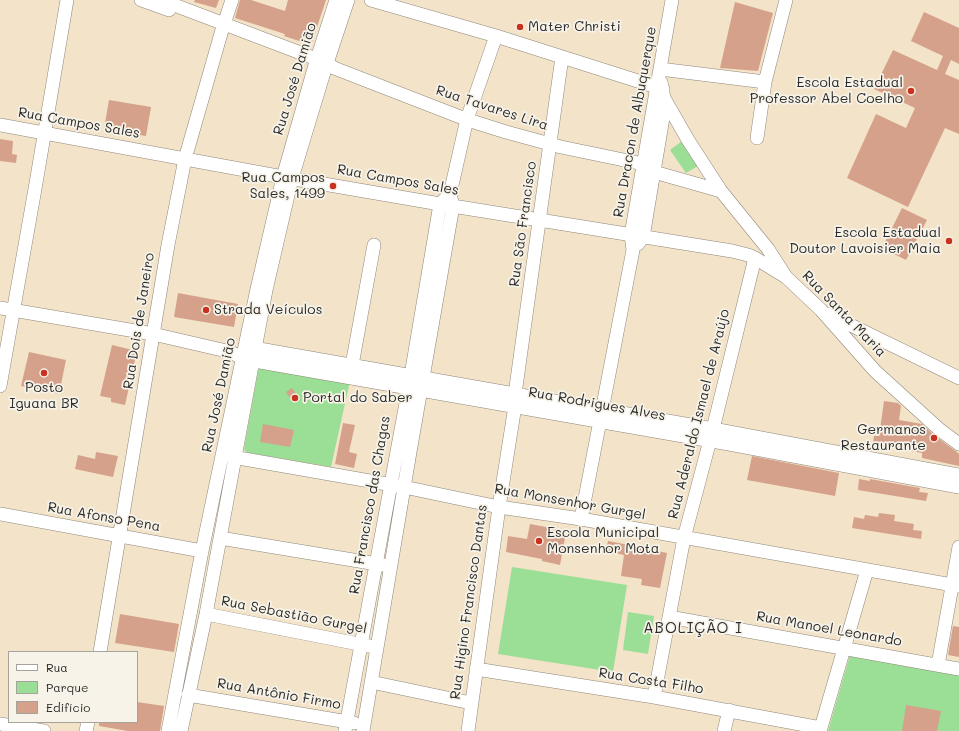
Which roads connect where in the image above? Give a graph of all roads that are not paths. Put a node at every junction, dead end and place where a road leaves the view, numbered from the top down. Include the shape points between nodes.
1 (67, 0) edge
2 (141, 0) edge
3 (161, 0) edge
4 (232, 0) edge
5 (336, 0) edge
6 (348, 0) edge
7 (371, 0) edge
8 (672, 0) edge
9 (786, 0) edge
10 (223, 28) junction
11 (496, 36) junction
12 (562, 57) junction
13 (323, 65) junction
14 (660, 72) junction
15 (765, 82) junction
16 (662, 92) junction
17 (467, 119) junction
18 (0, 125) edge
19 (45, 133) junction
20 (757, 138) dead end
21 (550, 144) junction
22 (185, 159) junction
23 (649, 168) junction
24 (287, 178) junction
25 (722, 191) junction
26 (448, 202) junction
27 (540, 220) junction
28 (637, 236) junction
29 (374, 245) dead end
30 (755, 258) junction
31 (786, 277) junction
32 (0, 308) edge
33 (13, 310) junction
34 (821, 310) junction
35 (153, 334) junction
36 (249, 354) junction
37 (352, 365) junction
38 (959, 378) edge
39 (416, 382) junction
40 (0, 386) edge
41 (515, 400) junction
42 (602, 415) junction
43 (712, 435) junction
44 (959, 444) edge
45 (229, 456) junction
46 (959, 476) edge
47 (390, 485) junction
48 (404, 487) junction
49 (959, 487) edge
50 (499, 507) junction
51 (0, 514) edge
52 (581, 519) junction
53 (119, 535) junction
54 (220, 538) junction
55 (684, 538) junction
56 (959, 547) edge
57 (202, 551) junction
58 (376, 563) junction
59 (390, 567) junction
60 (867, 570) junction
61 (956, 586) edge
62 (206, 614) junction
63 (669, 617) junction
64 (361, 644) junction
65 (185, 645) junction
66 (199, 647) junction
67 (377, 647) junction
68 (844, 648) junction
69 (100, 651) edge
70 (938, 665) junction
71 (959, 669) edge
72 (476, 670) junction
73 (371, 682) junction
74 (188, 695) junction
75 (654, 697) junction
76 (471, 703) junction
77 (729, 710) junction
78 (0, 724) edge
79 (346, 727) edge
80 (363, 728) edge
81 (820, 730) edge
82 (44, 731) edge
83 (168, 731) edge
84 (181, 731) edge
85 (468, 731) edge
86 (724, 731) edge

1 - 19 street
2 - 10 street
3 - 10 street
4 - 10 street, Rua Dois de Janeiro
5 - 13 street, Rua José Damião
6 - 13 street, Rua José Damião
7 - 11 street
8 - 14 street, Rua Dracon de Albuquerque
9 - 15 street
10 - 13 street, Rua Tavares Lira
10 - 22 street, Rua Dois de Janeiro
11 - 12 street
11 - 17 street, Rua Francisco das Chagas
12 - 16 street
12 - 21 street, Rua São Francisco
13 - 17 street, Rua Tavares Lira
13 - 24 street, Rua José Damião
14 - 15 street
14 - 16 street, Rua Santa Maria
15 - 20 street
16 - 23 street, Rua Dracon de Albuquerque
16 - 25 street, Rua Santa Maria via 688,140
17 - 21 street, Rua Tavares Lira
17 - 26 street, Rua Francisco das Chagas
18 - 19 street, Rua Campos Sales
19 - 22 street, Rua Campos Sales
19 - 33 street
21 - 23 street, Rua Tavares Lira
21 - 27 street, Rua São Francisco
22 - 24 street, Rua Campos Sales
22 - 35 street, Rua Dois de Janeiro
23 - 25 street
23 - 28 street, Rua Dracon de Albuquerque
24 - 26 street, Rua Campos Sales
24 - 36 street, Rua José Damião via 266,290
25 - 31 street, Rua Santa Maria via 776,260
26 - 27 street, Rua Campos Sales
26 - 39 street, Rua Francisco das Chagas
27 - 28 street, Rua Campos Sales
27 - 41 street, Rua São Francisco
28 - 30 street, Rua Campos Sales via 732,251
28 - 42 street, Rua Dracon de Albuquerque
29 - 37 street
30 - 31 street, Rua Campos Sales
30 - 43 street, Rua Aderaldo Ismael de Araújo
31 - 34 street, Rua Santa Maria
32 - 33 street, Rua Rodrigues Alves
33 - 35 street, Rua Rodrigues Alves
33 - 40 street
34 - 38 street
34 - 44 street, Rua Santa Maria via 875,371
35 - 36 street, Rua Rodrigues Alves
35 - 53 street, Rua Dois de Janeiro
36 - 37 street, Rua Rodrigues Alves
36 - 39 street, Rua Rodrigues Alves
36 - 45 street, Rua José Damião
37 - 39 street, Rua Rodrigues Alves
39 - 41 street, Rua Rodrigues Alves
39 - 47 street, Rua Francisco das Chagas
39 - 48 street, Rua Francisco das Chagas
41 - 42 street, Rua Rodrigues Alves
41 - 50 street, Rua Higino Francisco Dantas
42 - 43 street, Rua Rodrigues Alves
42 - 52 street, Rua Dracon de Albuquerque
43 - 46 street, Rua Rodrigues Alves
43 - 49 street, Rua Rodrigues Alves
43 - 55 street, Rua Aderaldo Ismael de Araújo
45 - 47 street, Rua Monsenhor Gurgel
45 - 54 street, Rua José Damião
45 - 57 street, Rua José Damião
47 - 48 street, Rua Monsenhor Gurgel
47 - 58 street, Rua Francisco das Chagas
48 - 50 street, Rua Monsenhor Gurgel
48 - 59 street, Rua Francisco das Chagas
50 - 52 street, Rua Monsenhor Gurgel
50 - 72 street, Rua Higino Francisco Dantas
51 - 53 street, Rua Afonso Pena
52 - 55 street, Rua Monsenhor Gurgel
53 - 57 street, Rua Afonso Pena
53 - 69 street, Rua Dois de Janeiro
54 - 58 street
54 - 62 street, Rua José Damião
55 - 60 street, Rua Monsenhor Gurgel
55 - 63 street, Rua Aderaldo Ismael de Araújo
56 - 61 street
57 - 65 street, Rua José Damião
58 - 59 street
58 - 64 street, Rua Francisco das Chagas
59 - 67 street, Rua Francisco das Chagas
60 - 61 street, Rua Monsenhor Gurgel
60 - 68 street
61 - 70 street
62 - 64 street, Rua Sebastião Gurgel
62 - 66 street, Rua José Damião
63 - 68 street, Rua Manoel Leonardo
63 - 75 street, Rua Aderaldo Ismael de Araújo
64 - 67 street, Rua Sebastião Gurgel
64 - 79 street, Rua Francisco das Chagas
65 - 66 street
65 - 83 street, Rua José Damião
66 - 74 street, Rua José Damião
67 - 73 street, Rua Francisco das Chagas
68 - 70 street, Rua Manoel Leonardo
68 - 81 street
70 - 71 street, Rua Manoel Leonardo
72 - 75 street, Rua Costa Filho
72 - 76 street, Rua Higino Francisco Dantas
73 - 76 street
73 - 80 street, Rua Francisco das Chagas
74 - 79 street, Rua Antônio Firmo
74 - 84 street, Rua José Damião
75 - 77 street, Rua Costa Filho
76 - 85 street, Rua Higino Francisco Dantas
77 - 81 street, Rua Costa Filho
77 - 86 street
78 - 82 street
79 - 80 street, Rua Antônio Firmo

